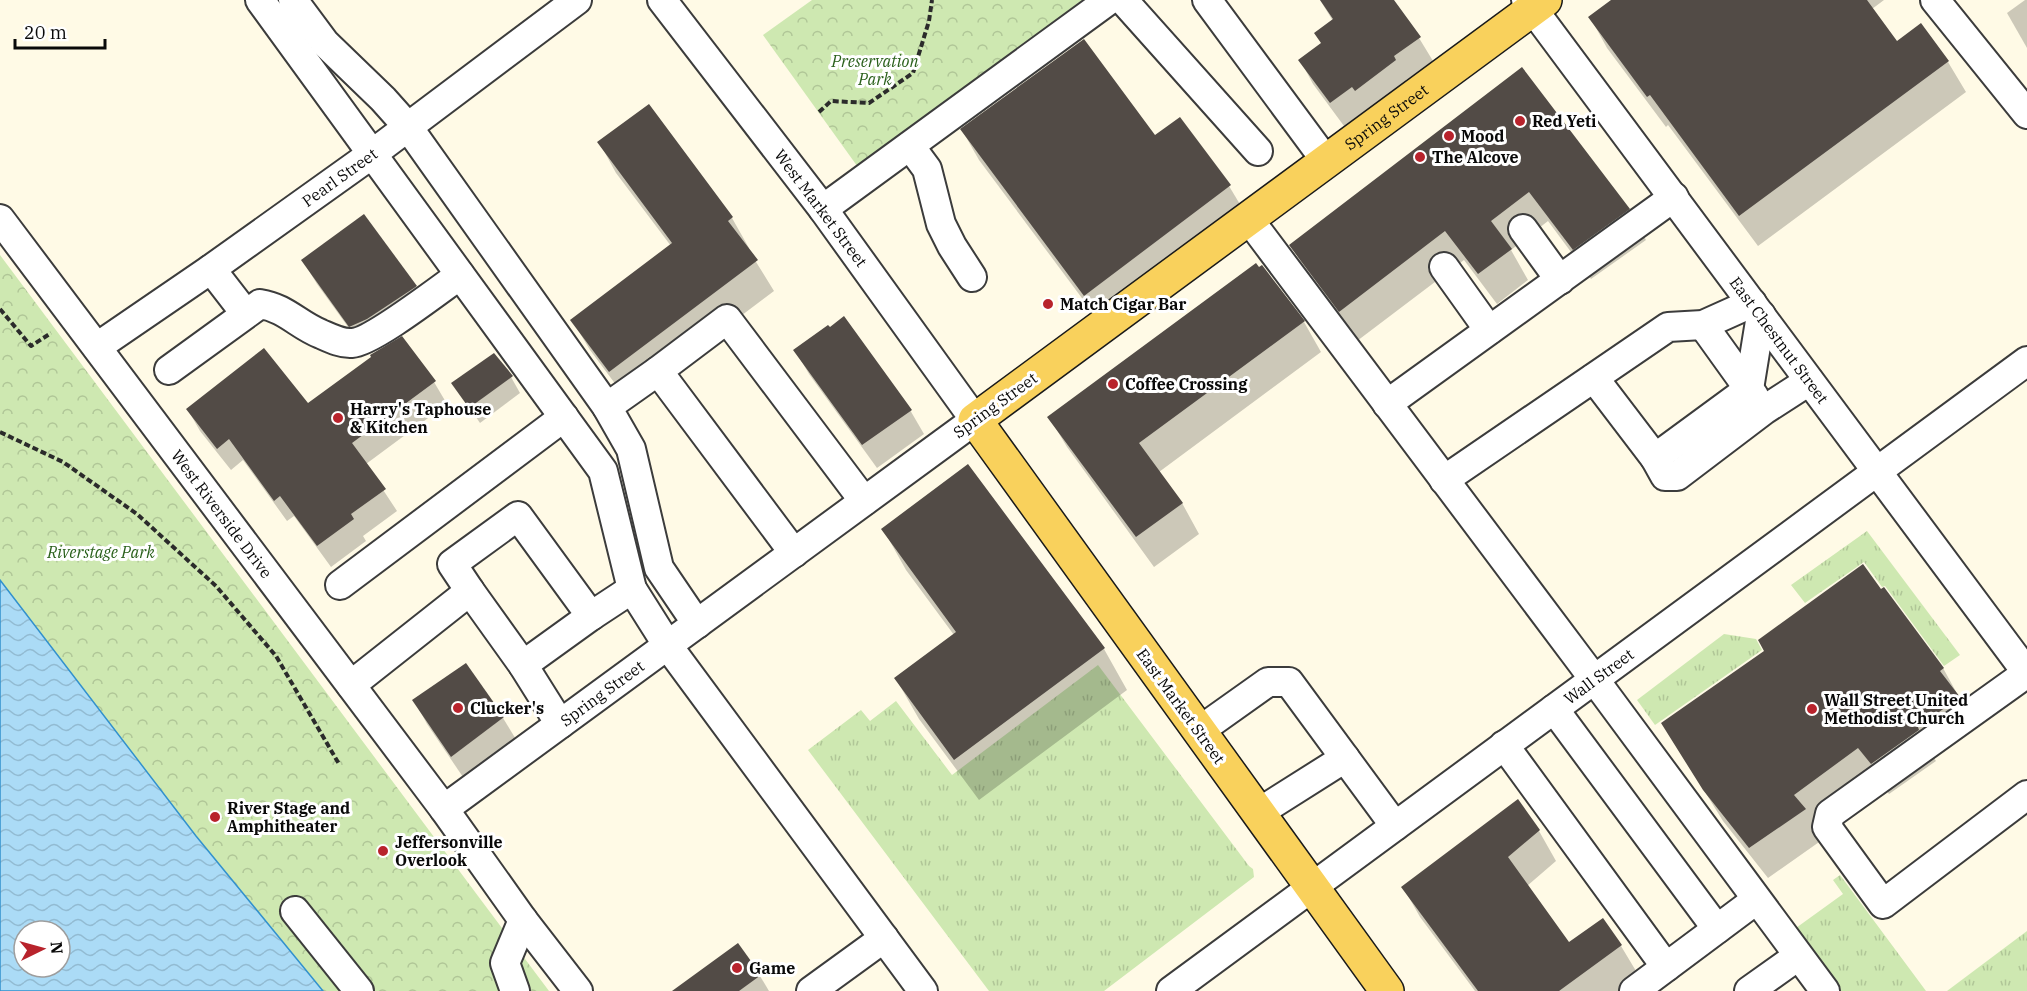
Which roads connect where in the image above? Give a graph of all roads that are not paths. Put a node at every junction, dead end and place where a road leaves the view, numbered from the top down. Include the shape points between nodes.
1 (260, 0) edge
2 (292, 0) edge
3 (577, 0) edge
4 (662, 0) edge
5 (1109, 0) edge
6 (1123, 0) edge
7 (1207, 0) edge
8 (1535, 3) edge
9 (1951, 5) edge
10 (2027, 114) edge
11 (408, 127) junction
12 (910, 146) junction
13 (1258, 152) dead end
14 (372, 154) junction
15 (1326, 161) junction
16 (1674, 197) junction
17 (823, 209) junction
18 (1248, 218) junction
19 (0, 219) edge
20 (1523, 230) dead end
21 (1444, 267) dead end
22 (211, 269) junction
23 (460, 275) junction
24 (972, 277) dead end
25 (1560, 280) junction
26 (1757, 309) junction
27 (245, 313) junction
28 (1703, 324) junction
29 (1489, 330) junction
30 (97, 347) junction
31 (2027, 361) edge
32 (169, 370) dead end
33 (658, 371) junction
34 (1594, 378) junction
35 (1809, 381) junction
36 (1757, 400) junction
37 (1387, 404) junction
38 (607, 407) junction
39 (564, 417) junction
40 (975, 420) junction
41 (1876, 472) junction
42 (1444, 480) junction
43 (864, 501) junction
44 (794, 553) junction
45 (340, 585) dead end
46 (632, 590) junction
47 (470, 591) junction
48 (591, 616) junction
49 (697, 624) junction
50 (668, 646) junction
51 (523, 665) junction
52 (2027, 673) edge
53 (1594, 679) junction
54 (351, 685) junction
55 (1554, 709) junction
56 (560, 724) junction
57 (1199, 731) junction
58 (1504, 745) junction
59 (1345, 758) junction
60 (2027, 795) edge
61 (444, 809) junction
62 (1258, 813) junction
63 (1395, 826) junction
64 (1312, 887) junction
65 (1756, 900) junction
66 (295, 911) dead end
67 (523, 920) junction
68 (1717, 929) junction
69 (884, 938) junction
70 (1798, 956) junction
71 (1666, 967) junction
72 (1752, 990) edge
73 (359, 991) edge
74 (514, 991) edge
75 (578, 991) edge
76 (810, 991) edge
77 (923, 991) edge
78 (1171, 991) edge
79 (1387, 991) edge
80 (1634, 991) edge
81 (1825, 991) edge

1 - 14 street
2 - 11 street via 325,43
3 - 11 street, Pearl Street
4 - 17 street, West Market Street
5 - 12 street
6 - 13 street
7 - 15 street
8 - 15 main road, Spring Street
8 - 16 street, East Chestnut Street
9 - 10 street
11 - 14 street, Pearl Street
11 - 38 street
12 - 17 street
12 - 24 street via 927,169 941,224
14 - 22 street, Pearl Street
14 - 23 street
15 - 18 main road, Spring Street
16 - 25 street
16 - 26 street, East Chestnut Street
17 - 40 street, West Market Street
18 - 37 street
18 - 40 main road, Spring Street
19 - 30 street, West Riverside Drive
20 - 25 street
21 - 29 street
22 - 27 street
22 - 30 street, Pearl Street
23 - 27 street via 372,336 352,343 317,333 276,307 260,304
23 - 39 street
25 - 29 street
26 - 28 street
26 - 35 street, East Chestnut Street
26 - 36 street
27 - 32 street
28 - 34 street via 1668,327
28 - 36 street
29 - 37 street
30 - 54 street, West Riverside Drive
31 - 41 street, Wall Street
33 - 38 street
33 - 43 street via 727,319
33 - 44 street
34 - 36 street via 1655,458
34 - 42 street
35 - 36 street
35 - 41 street, East Chestnut Street
37 - 42 street
38 - 49 street via 631,449 659,568
39 - 45 street
39 - 46 street via 603,471
40 - 43 street, Spring Street
40 - 57 main road, East Market Street
41 - 52 street, East Chestnut Street
41 - 53 street, Wall Street
42 - 53 street
43 - 44 street, Spring Street
44 - 49 street, Spring Street
46 - 48 street
46 - 50 street
47 - 48 street via 452,564 518,516
47 - 51 street
47 - 54 street
48 - 51 street
49 - 50 street, Spring Street
50 - 56 street, Spring Street
50 - 69 street
51 - 56 street
52 - 60 street via 1830,814 1827,827 1883,904
53 - 55 street, Wall Street
53 - 65 street
54 - 61 street, West Riverside Drive
55 - 58 street, Wall Street
55 - 68 street
56 - 61 street, Spring Street
57 - 59 street via 1268,682 1289,682
57 - 62 main road, East Market Street
58 - 63 street, Wall Street
58 - 71 street
59 - 62 street
59 - 63 street
61 - 67 street, West Riverside Drive
62 - 64 main road, East Market Street
63 - 64 street, Wall Street
64 - 78 street, Wall Street
64 - 79 main road, East Market Street
65 - 68 street
65 - 70 street
66 - 73 street
67 - 74 street via 505,963
67 - 75 street, West Riverside Drive
68 - 71 street
69 - 76 street
69 - 77 street
70 - 72 street
70 - 81 street
71 - 80 street

